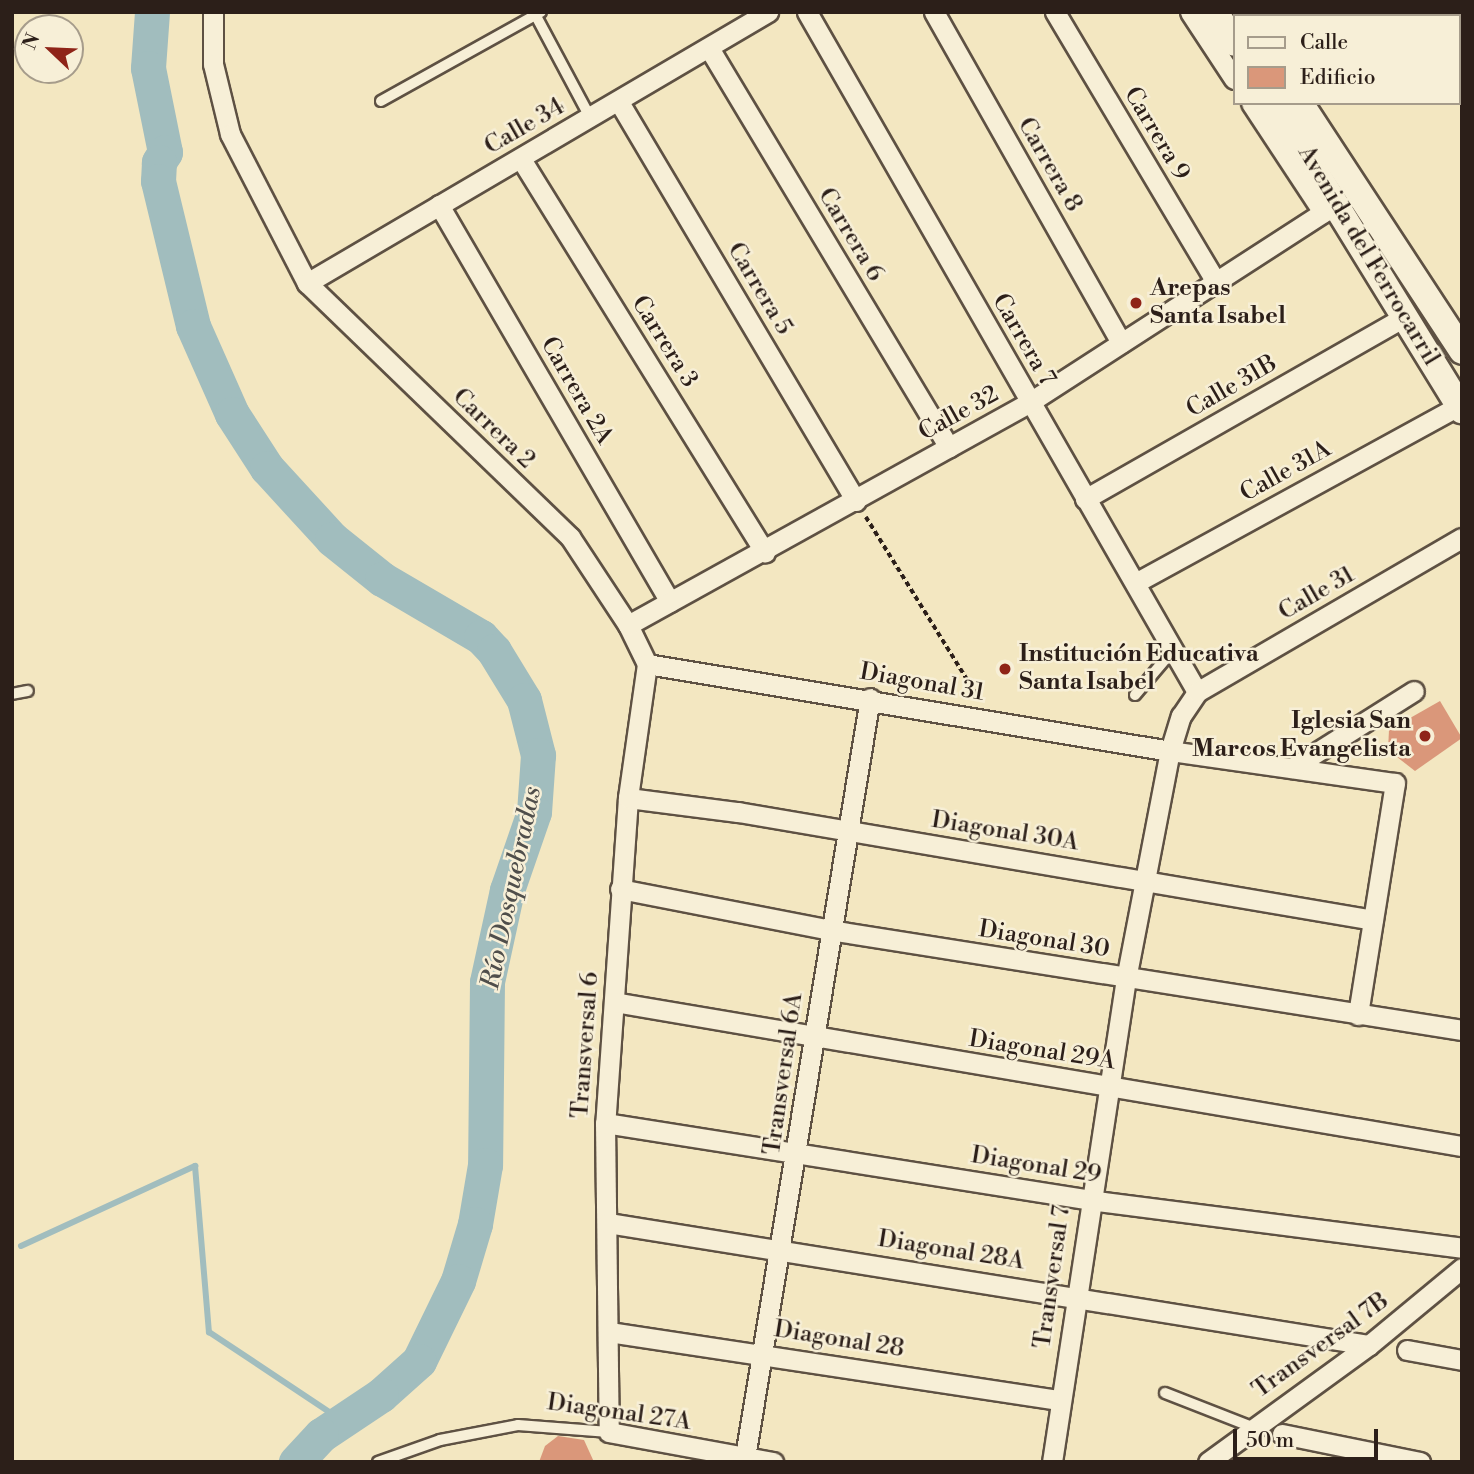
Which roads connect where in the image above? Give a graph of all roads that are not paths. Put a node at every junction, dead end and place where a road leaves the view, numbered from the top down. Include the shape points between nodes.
1 (213, 12) edge
2 (768, 12) edge
3 (807, 12) edge
4 (934, 12) edge
5 (1055, 12) edge
6 (1190, 12) edge
7 (1215, 12) edge
8 (539, 14) edge
9 (1232, 39) edge
10 (709, 48) junction
11 (1232, 76) edge
12 (381, 101) dead end
13 (619, 102) junction
14 (1253, 105) edge
15 (1274, 105) edge
16 (1303, 105) edge
17 (590, 117) junction
18 (521, 159) junction
19 (439, 205) junction
20 (1331, 207) junction
21 (1216, 282) junction
22 (307, 284) junction
23 (1404, 317) junction
24 (1459, 340) edge
25 (1122, 343) junction
26 (1030, 402) junction
27 (1460, 407) edge
28 (949, 447) junction
29 (1085, 499) junction
30 (856, 501) junction
31 (1462, 538) edge
32 (765, 552) junction
33 (1137, 582) junction
34 (670, 602) junction
35 (628, 625) junction
36 (1174, 649) junction
37 (647, 664) junction
38 (28, 691) dead end
39 (1414, 691) dead end
40 (1197, 692) junction
41 (12, 694) edge
42 (1135, 695) dead end
43 (870, 698) junction
44 (1170, 751) junction
45 (1292, 768) junction
46 (628, 797) junction
47 (847, 831) junction
48 (1145, 880) junction
49 (620, 890) junction
50 (1373, 920) junction
51 (830, 930) junction
52 (1126, 979) junction
53 (614, 1002) junction
54 (1358, 1015) junction
55 (1462, 1030) edge
56 (814, 1038) junction
57 (1109, 1087) junction
58 (604, 1123) junction
59 (1462, 1146) edge
60 (797, 1153) junction
61 (1089, 1200) junction
62 (608, 1223) junction
63 (1462, 1248) edge
64 (781, 1250) junction
65 (1462, 1268) edge
66 (1076, 1295) junction
67 (609, 1332) junction
68 (1368, 1345) junction
69 (1407, 1350) dead end
70 (764, 1353) junction
71 (1462, 1360) edge
72 (1165, 1393) dead end
73 (1061, 1400) junction
74 (1252, 1427) junction
75 (609, 1432) junction
76 (1282, 1434) dead end
77 (745, 1457) junction
78 (378, 1462) edge
79 (773, 1462) edge
80 (1052, 1462) edge
81 (1208, 1462) edge
82 (1420, 1462) edge

1 - 22 street, Carrera 2 via 213,64 229,134
2 - 10 street, Calle 34
3 - 26 street, Carrera 7
4 - 25 street, Carrera 8
5 - 21 street, Carrera 9
6 - 11 street
7 - 9 main road
8 - 12 lane
8 - 17 lane
10 - 13 street, Calle 34
10 - 28 street, Carrera 6
13 - 17 street, Calle 34
13 - 30 street, Carrera 5
14 - 20 street
15 - 20 main road, Avenida del Ferrocarril
16 - 24 main road, Avenida del Ferrocarril
17 - 18 street, Calle 34
18 - 19 street, Calle 34
18 - 32 street, Carrera 3
19 - 22 street, Calle 34
19 - 34 street, Carrera 2A
20 - 21 street, Calle 32
20 - 23 main road, Avenida del Ferrocarril
21 - 25 street, Calle 32
22 - 35 street, Carrera 2 via 570,537
23 - 27 main road, Avenida del Ferrocarril
23 - 29 street, Calle 31B
25 - 26 street, Calle 32
26 - 28 street, Calle 32
26 - 29 street, Carrera 7
27 - 33 street, Calle 31A
28 - 30 street, Calle 32
29 - 33 street, Carrera 7
30 - 32 street, Calle 32
31 - 40 street, Calle 31
32 - 34 street, Calle 32
33 - 36 street, Carrera 7
34 - 35 street, Calle 32
35 - 37 street
36 - 40 street, Carrera 7
36 - 42 lane
37 - 43 street, Diagonal 31
37 - 46 street, Transversal 6
38 - 41 lane
39 - 45 street
40 - 44 street, Transversal 7 via 1181,716
43 - 44 street, Diagonal 31
43 - 47 street, Transversal 6A
44 - 45 street, Diagonal 31
44 - 48 street, Transversal 7
45 - 50 street, Diagonal 31 via 1395,783
46 - 47 street, Diagonal 30A
46 - 49 street, Transversal 6
47 - 48 street, Diagonal 30A
47 - 51 street, Transversal 6A
48 - 50 street, Diagonal 30A
48 - 52 street, Transversal 7
49 - 51 street, Diagonal 30
49 - 53 street, Transversal 6
50 - 54 street
51 - 52 street, Diagonal 30
51 - 56 street, Transversal 6A
52 - 54 street, Diagonal 30
52 - 57 street, Transversal 7
53 - 56 street, Diagonal 29A
53 - 58 street, Transversal 6
54 - 55 street, Diagonal 30
56 - 57 street, Diagonal 29A
56 - 60 street, Transversal 6A
57 - 59 street, Diagonal 29A
57 - 61 street, Transversal 7
58 - 60 street, Diagonal 29
58 - 62 street, Transversal 6
60 - 61 street, Diagonal 29
60 - 64 street, Transversal 6A
61 - 63 street, Diagonal 29
61 - 66 street, Transversal 7
62 - 64 street, Diagonal 28A
62 - 67 street, Transversal 6
64 - 66 street, Diagonal 28A
64 - 70 street, Transversal 6A
65 - 68 street, Transversal 7B
66 - 68 street, Diagonal 28A
66 - 73 street, Transversal 7
67 - 70 street, Diagonal 28
67 - 75 street, Transversal 6
68 - 74 street, Transversal 7B
69 - 71 street
70 - 73 street, Diagonal 28
70 - 77 street, Transversal 6A
72 - 74 lane
73 - 80 street, Transversal 7
74 - 81 street, Transversal 7B
75 - 77 street, Diagonal 27A
75 - 78 lane, Diagonal 27A via 519,1425 440,1440
76 - 82 street
77 - 79 street, Diagonal 27A

